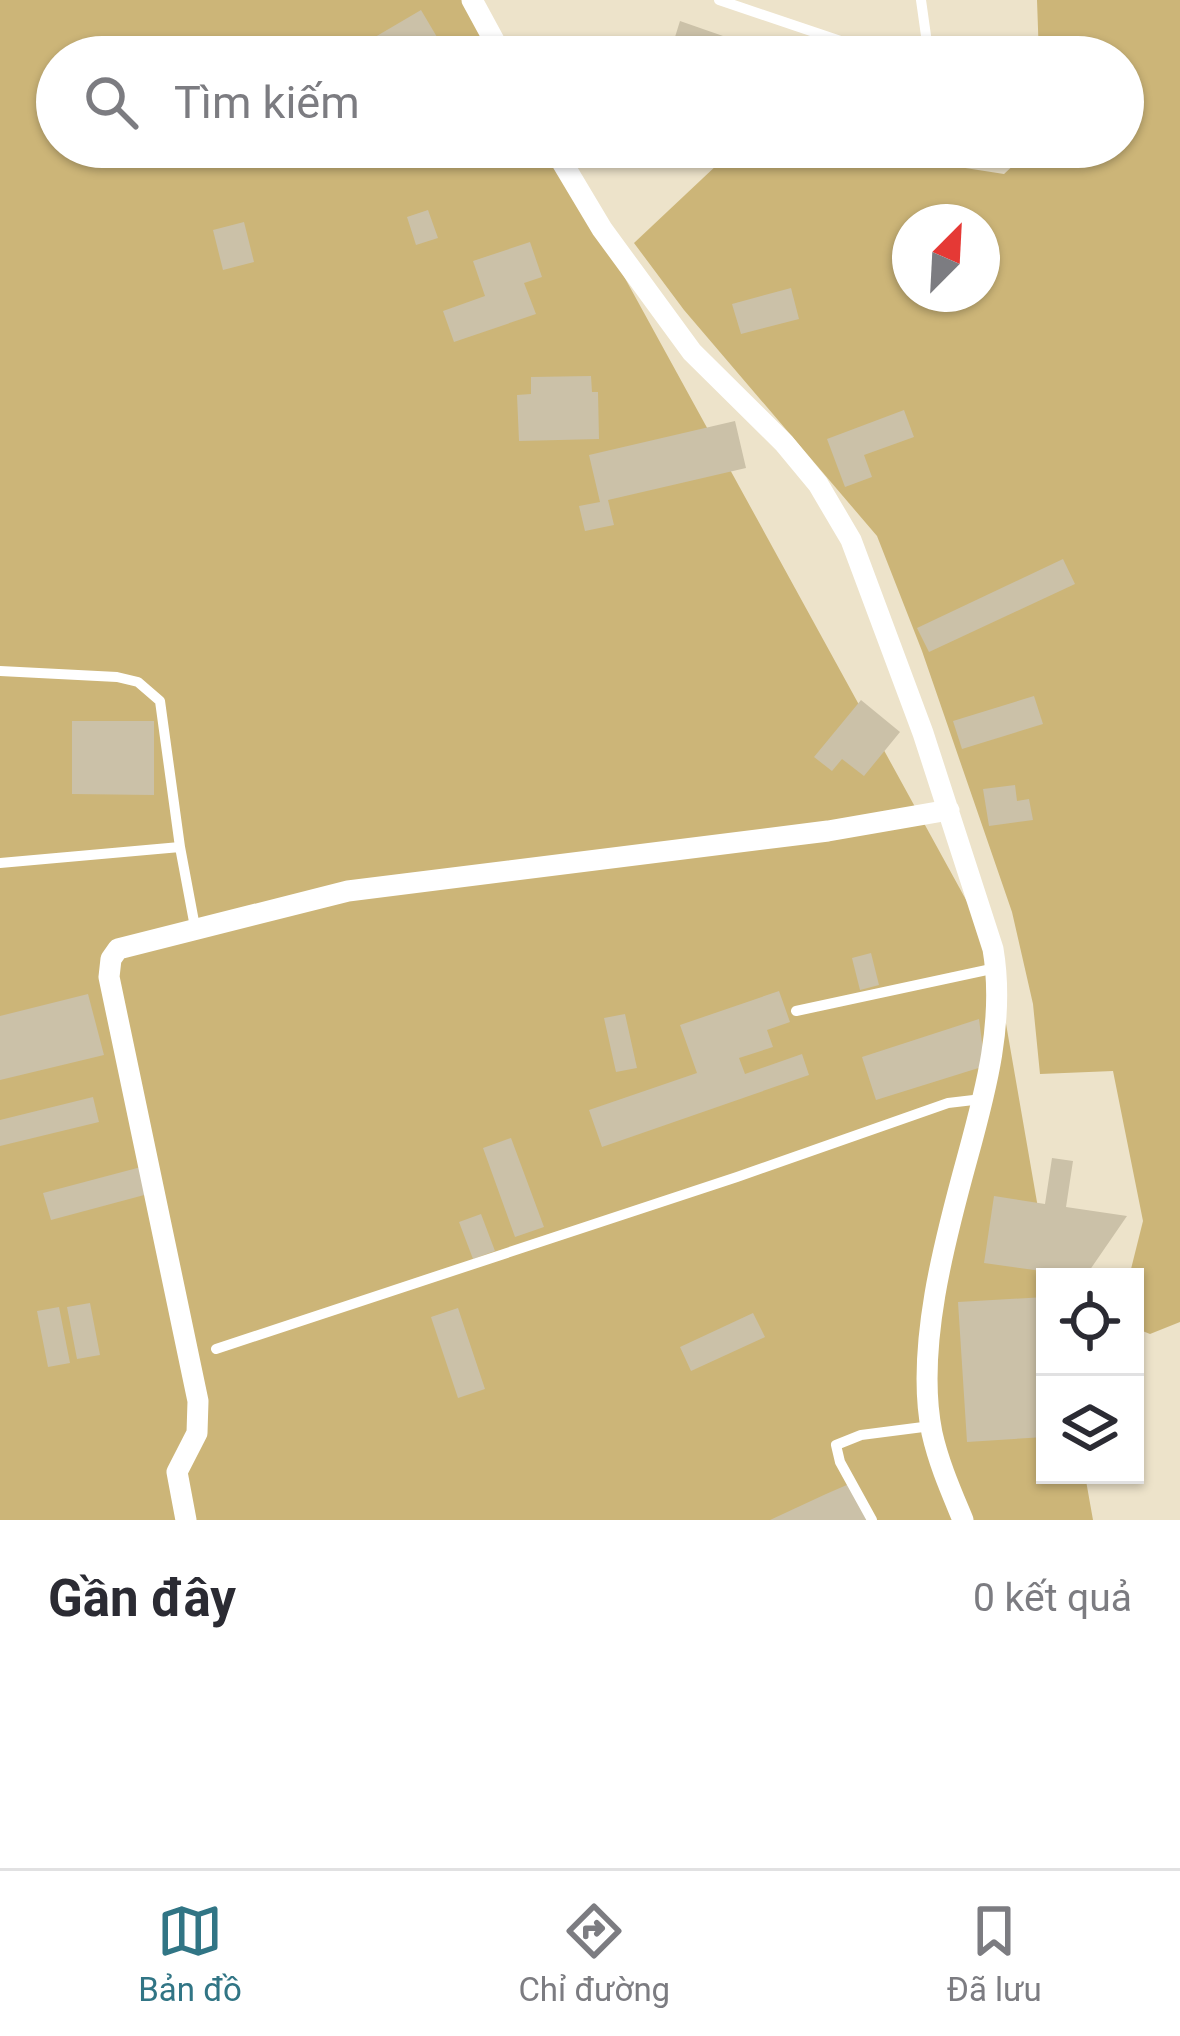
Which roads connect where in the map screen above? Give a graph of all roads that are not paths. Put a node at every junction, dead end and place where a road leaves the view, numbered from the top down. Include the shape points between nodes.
1 (472, 0) edge
2 (719, 0) edge
3 (921, 0) edge
4 (491, 36) edge
5 (826, 36) edge
6 (926, 36) edge
7 (566, 168) edge
8 (0, 671) edge
9 (949, 810) junction
10 (180, 847) junction
11 (0, 863) edge
12 (195, 927) junction
13 (996, 968) junction
14 (796, 1011) dead end
15 (983, 1099) junction
16 (216, 1349) dead end
17 (931, 1426) junction
18 (186, 1520) edge
19 (872, 1520) edge
20 (963, 1520) edge

1 - 4 street
2 - 5 lane
3 - 6 lane
7 - 9 street via 692,352 818,484 851,540
8 - 10 lane via 117,677 160,701
9 - 12 street via 398,883
9 - 13 street
10 - 11 lane
10 - 12 lane
12 - 18 street via 118,949 109,976 198,1401 200,1424 177,1472
13 - 14 lane
13 - 15 street
15 - 16 lane via 949,1103
15 - 17 street via 936,1298
17 - 19 lane via 836,1445
17 - 20 street

